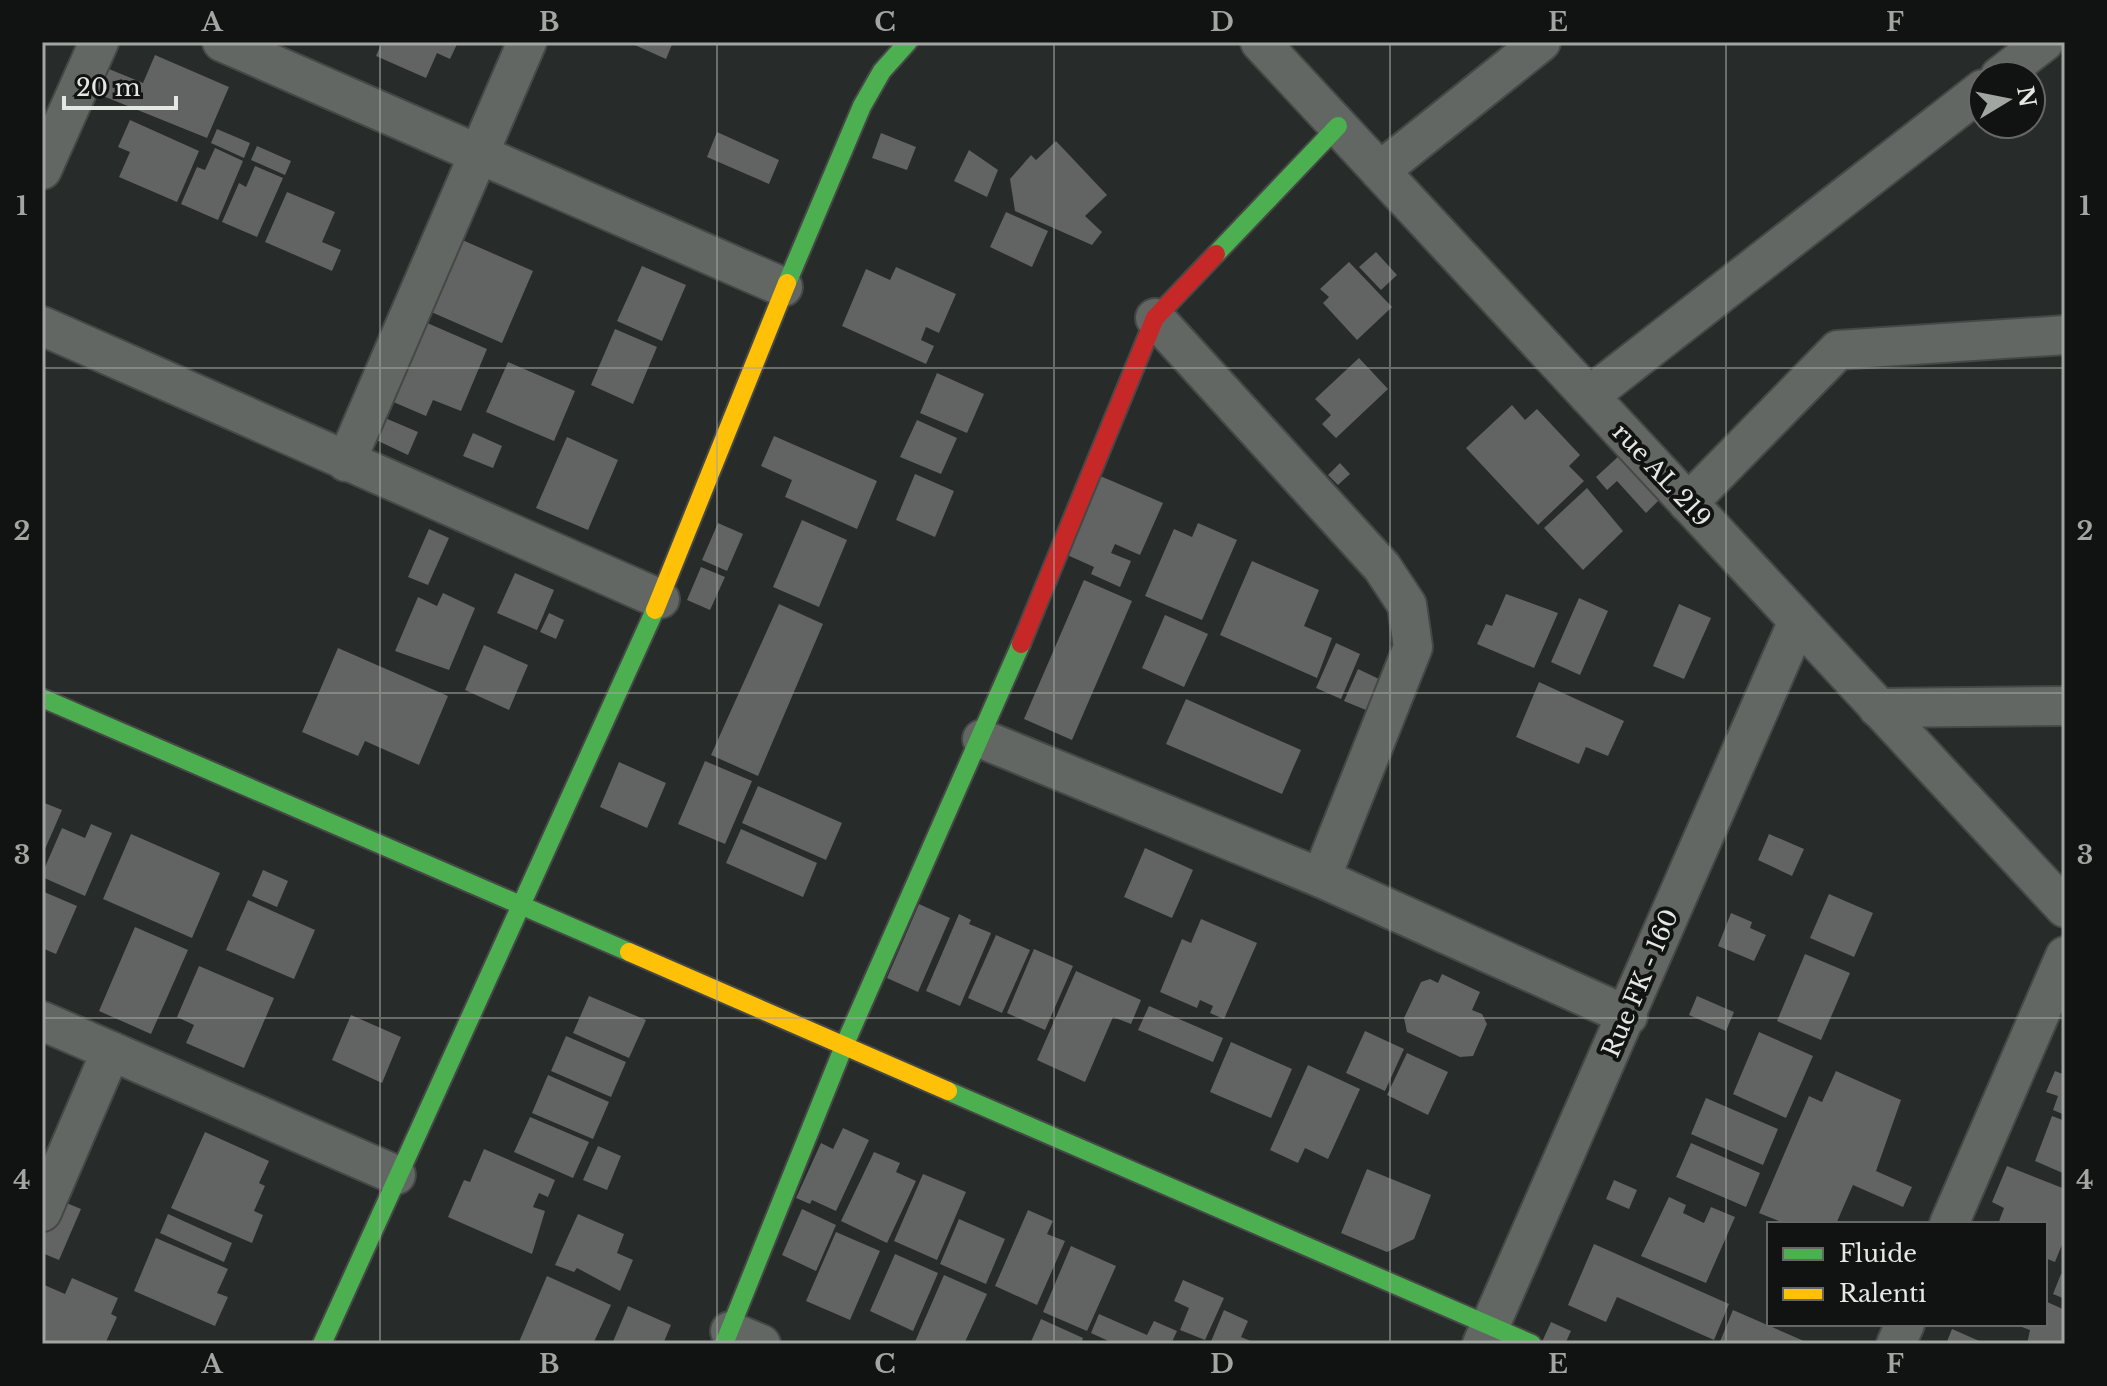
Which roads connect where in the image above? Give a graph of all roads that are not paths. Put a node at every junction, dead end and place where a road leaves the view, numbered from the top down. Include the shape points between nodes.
1 (99, 42) edge
2 (222, 42) edge
3 (527, 42) edge
4 (908, 42) edge
5 (1260, 42) edge
6 (1541, 42) edge
7 (2044, 42) edge
8 (2021, 60) edge
9 (1967, 101) edge
10 (1338, 126) junction
11 (479, 151) junction
12 (42, 170) edge
13 (1380, 171) junction
14 (783, 287) junction
15 (1155, 318) junction
16 (42, 326) edge
17 (2065, 335) edge
18 (1589, 396) junction
19 (346, 462) junction
20 (1688, 503) junction
21 (660, 599) junction
22 (1798, 621) junction
23 (42, 698) edge
24 (2065, 706) edge
25 (1878, 708) junction
26 (982, 739) junction
27 (1321, 878) junction
28 (524, 907) junction
29 (2065, 908) edge
30 (2065, 956) edge
31 (1628, 1016) junction
32 (42, 1021) edge
33 (844, 1046) junction
34 (111, 1051) junction
35 (396, 1175) junction
36 (42, 1212) edge
37 (1950, 1222) edge
38 (1486, 1335) edge
39 (738, 1340) edge
40 (322, 1344) edge
41 (1532, 1344) edge

1 - 12 street
2 - 11 street
3 - 11 street
4 - 14 street via 878,76
5 - 10 street, rue AL 219
6 - 13 street
7 - 8 street
9 - 18 street
10 - 13 street, rue AL 219
10 - 15 street
11 - 14 street
11 - 19 street
13 - 18 street, rue AL 219
14 - 21 street
15 - 26 street
15 - 27 street via 1382,567 1407,605 1413,647
16 - 19 street
17 - 20 street via 1838,350
18 - 20 street, rue AL 219
19 - 21 street
20 - 22 street, rue AL 219
21 - 28 street
22 - 25 street, rue AL 219
22 - 31 street, Rue FK - 160
23 - 28 street
24 - 25 street
25 - 29 street, rue AL 219
26 - 27 street
26 - 33 street
27 - 31 street
28 - 33 street
28 - 35 street
30 - 37 street
31 - 38 street, Rue FK - 160
32 - 34 street
33 - 38 street
33 - 39 street
34 - 35 street
34 - 36 street
35 - 40 street
38 - 41 street

